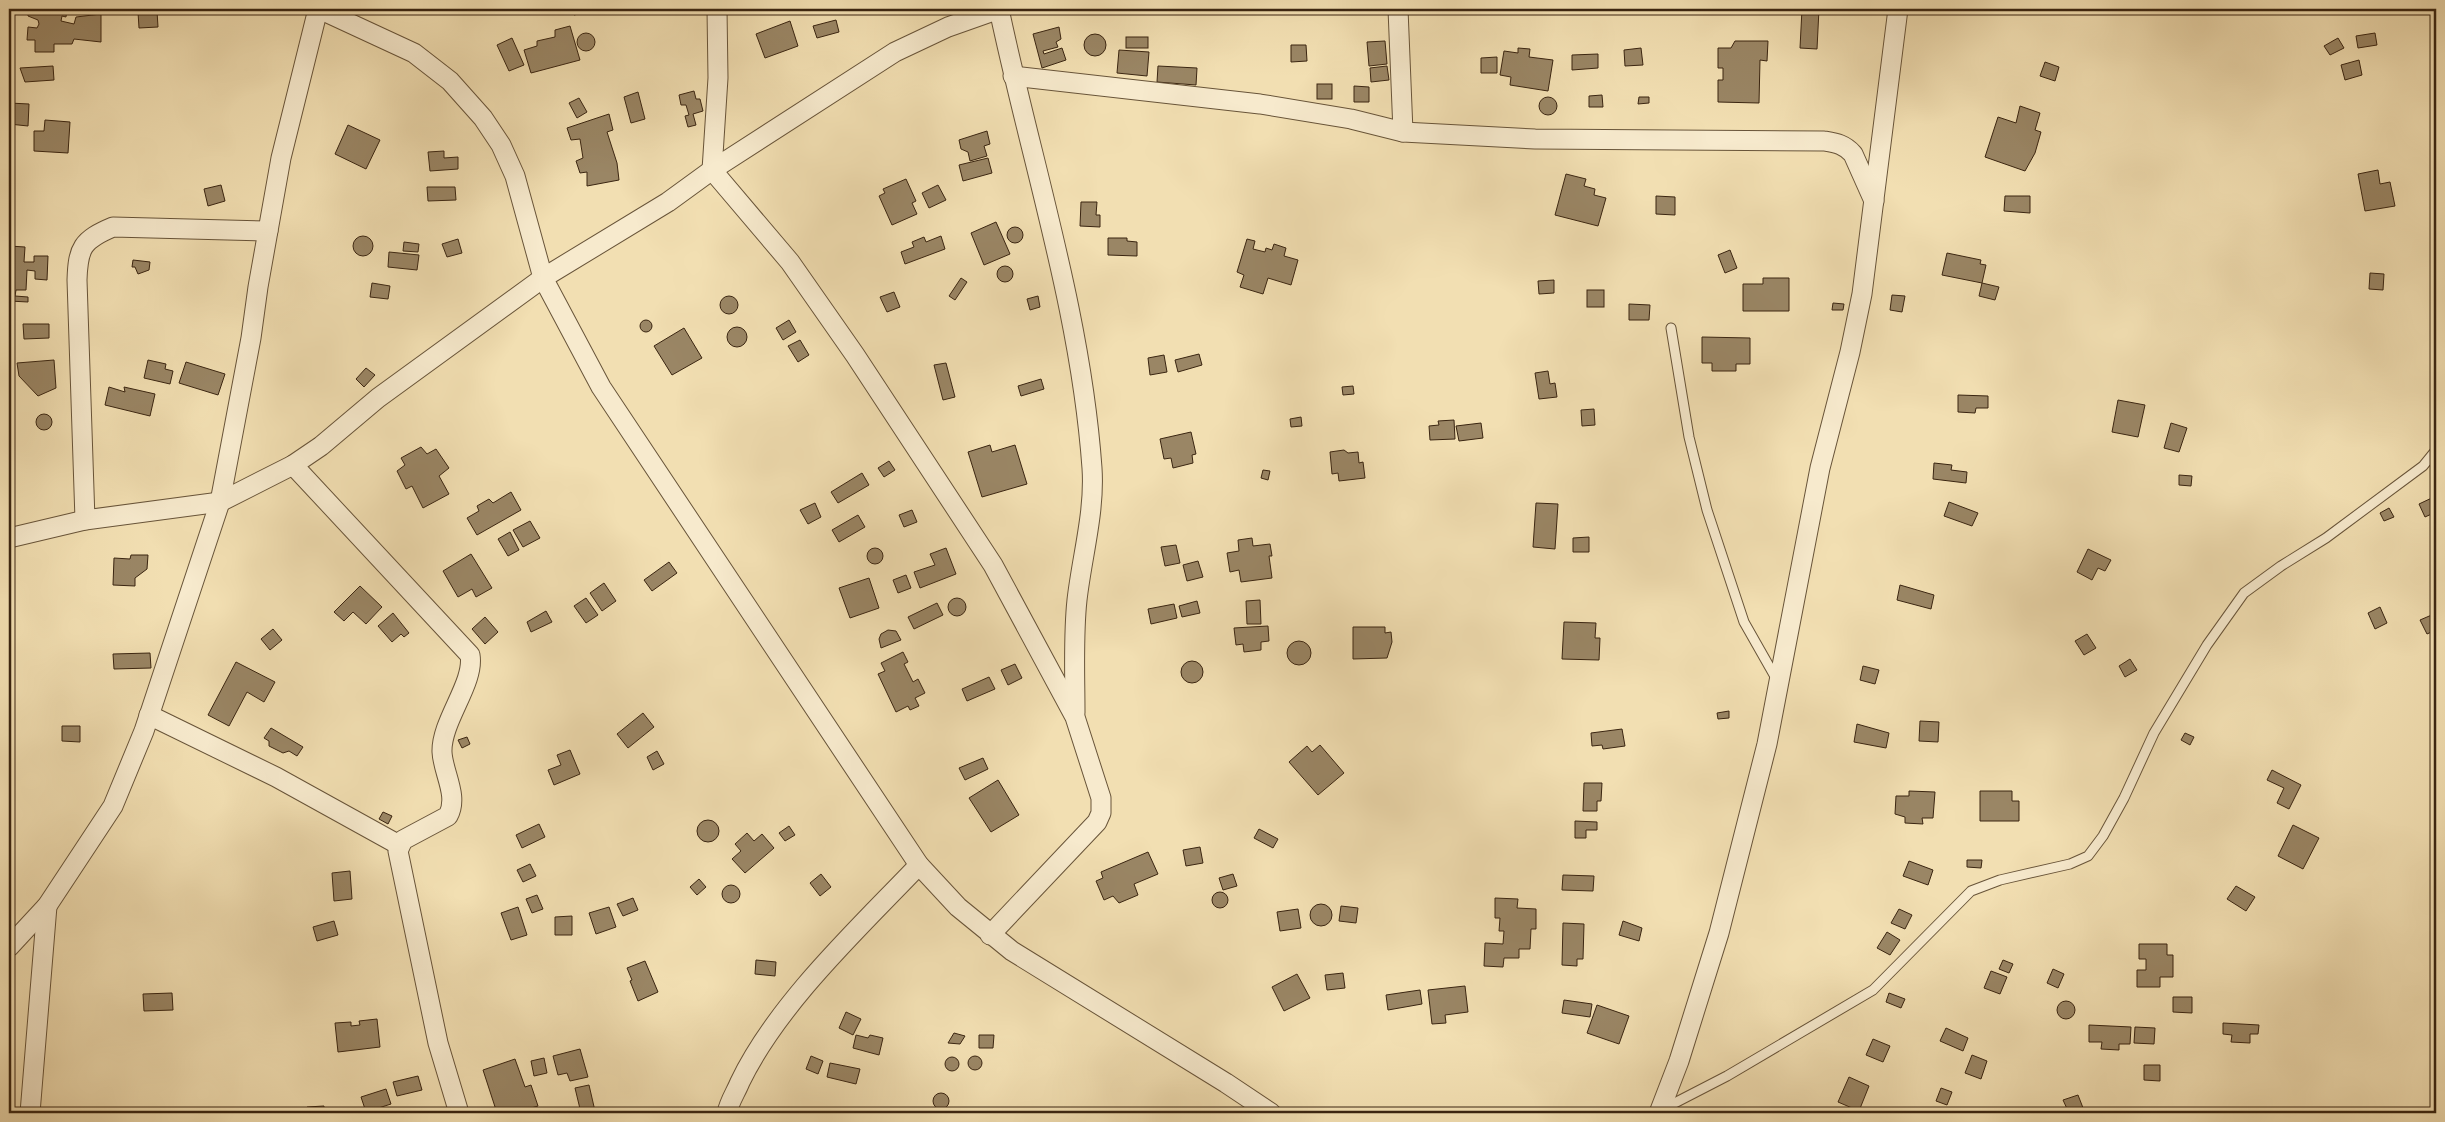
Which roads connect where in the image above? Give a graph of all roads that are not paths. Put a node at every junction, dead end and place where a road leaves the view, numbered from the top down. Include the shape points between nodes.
1 (318, 9) edge
2 (718, 9) edge
3 (999, 9) edge
4 (1398, 9) edge
5 (1898, 9) edge
6 (1013, 76) junction
7 (1403, 132) junction
8 (712, 170) junction
9 (1874, 201) junction
10 (268, 231) junction
11 (543, 278) junction
12 (1671, 328) dead end
13 (2436, 450) edge
14 (293, 465) junction
15 (220, 502) junction
16 (85, 520) junction
17 (9, 538) edge
18 (1779, 682) junction
19 (149, 715) junction
20 (1075, 717) junction
21 (399, 846) junction
22 (919, 865) junction
23 (47, 906) junction
24 (990, 934) junction
25 (9, 947) edge
26 (1659, 1112) edge
27 (30, 1113) edge
28 (459, 1113) edge
29 (727, 1113) edge
30 (1271, 1113) edge

1 - 10 street via 281,158
1 - 11 street via 414,53 450,81 483,118 501,145 515,176
2 - 8 street via 718,78
3 - 6 street
3 - 8 street via 948,27 895,52
4 - 7 street
5 - 9 street
6 - 7 street via 1260,104 1351,119
6 - 20 street via 1067,299 1080,364 1092,469 1088,530 1075,628
7 - 9 street via 1535,139 1824,141 1848,148
8 - 11 street via 668,202
8 - 20 street via 790,262 855,355 993,565
9 - 18 street via 1862,294 1820,468
10 - 15 street via 252,338
10 - 16 street via 113,227 80,248 76,280
11 - 14 street via 378,398
11 - 22 street via 600,387
12 - 18 lane via 1688,437 1707,510 1744,622
13 - 26 lane via 2424,466 2244,594 2207,645 2154,733 2124,798 2088,856 2070,864 2000,880 1971,891 1873,990
14 - 15 street
14 - 21 street via 470,655 470,669 443,739 444,769 453,801 452,809 448,816 403,840
15 - 16 street
15 - 19 street
16 - 17 street
18 - 26 street via 1767,744 1719,933 1679,1061
19 - 21 street via 276,777
19 - 23 street via 112,806
20 - 24 street via 1101,798 1101,812 1097,822
21 - 28 street via 438,1043
22 - 24 street
22 - 29 street via 830,959 777,1022 749,1063
23 - 25 street
23 - 27 street
24 - 30 street via 1075,992

